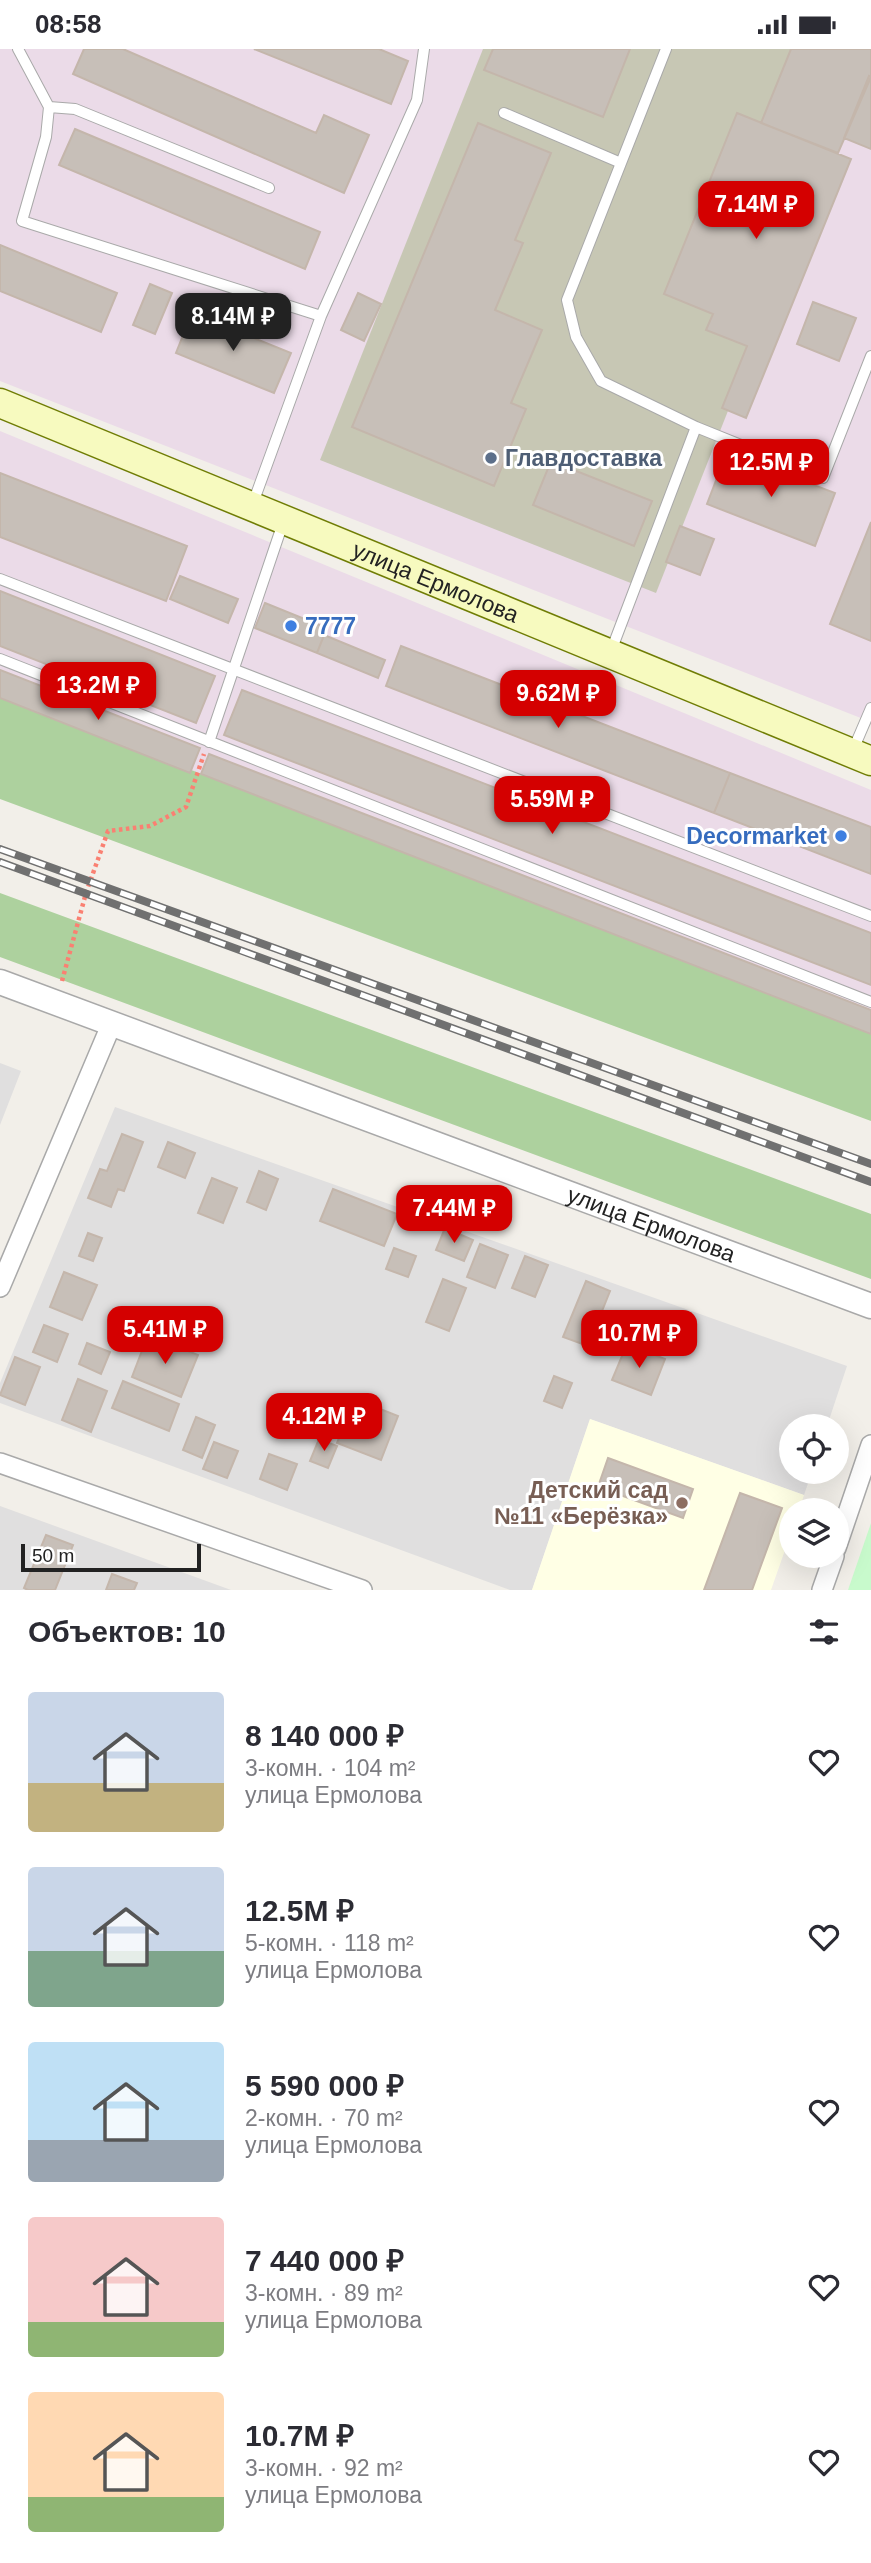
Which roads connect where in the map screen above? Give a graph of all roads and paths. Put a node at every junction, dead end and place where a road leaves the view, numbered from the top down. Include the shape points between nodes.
1 (18, 49) edge
2 (424, 49) edge
3 (666, 49) edge
4 (49, 107) junction
5 (504, 113) dead end
6 (621, 163) junction
7 (269, 188) dead end
8 (321, 316) junction
9 (871, 356) edge
10 (0, 403) edge
11 (696, 427) junction
12 (251, 507) junction
13 (284, 520) junction
14 (0, 579) edge
15 (609, 654) junction
16 (0, 660) edge
17 (233, 670) junction
18 (871, 708) edge
19 (209, 741) junction
20 (861, 757) edge
21 (871, 916) edge
22 (0, 982) edge
23 (57, 1002) junction
24 (871, 1002) edge
25 (112, 1023) junction
26 (0, 1287) edge
27 (871, 1306) edge
28 (871, 1445) edge
29 (0, 1463) edge
30 (849, 1510) edge
31 (830, 1568) edge
32 (362, 1590) edge
33 (822, 1590) edge

1 - 4 lane
2 - 8 lane via 417,100
3 - 6 lane
4 - 7 lane via 75,109
4 - 8 lane via 46,137 22,221
5 - 6 lane
6 - 11 lane via 567,300 576,337 601,381
8 - 12 lane
9 - 11 lane via 823,478
10 - 12 main road, улица Ермолова
11 - 15 lane
12 - 13 main road, улица Ермолова
13 - 15 main road, улица Ермолова
13 - 17 lane
14 - 17 lane
15 - 20 main road, улица Ермолова
16 - 19 lane
17 - 19 lane
17 - 21 lane
18 - 20 lane
19 - 23 path via 186,807 150,826 108,831
19 - 24 lane
22 - 23 street, улица Ермолова
23 - 25 street, улица Ермолова
25 - 26 street
25 - 27 street, улица Ермолова
28 - 30 street
29 - 32 street
31 - 33 street

